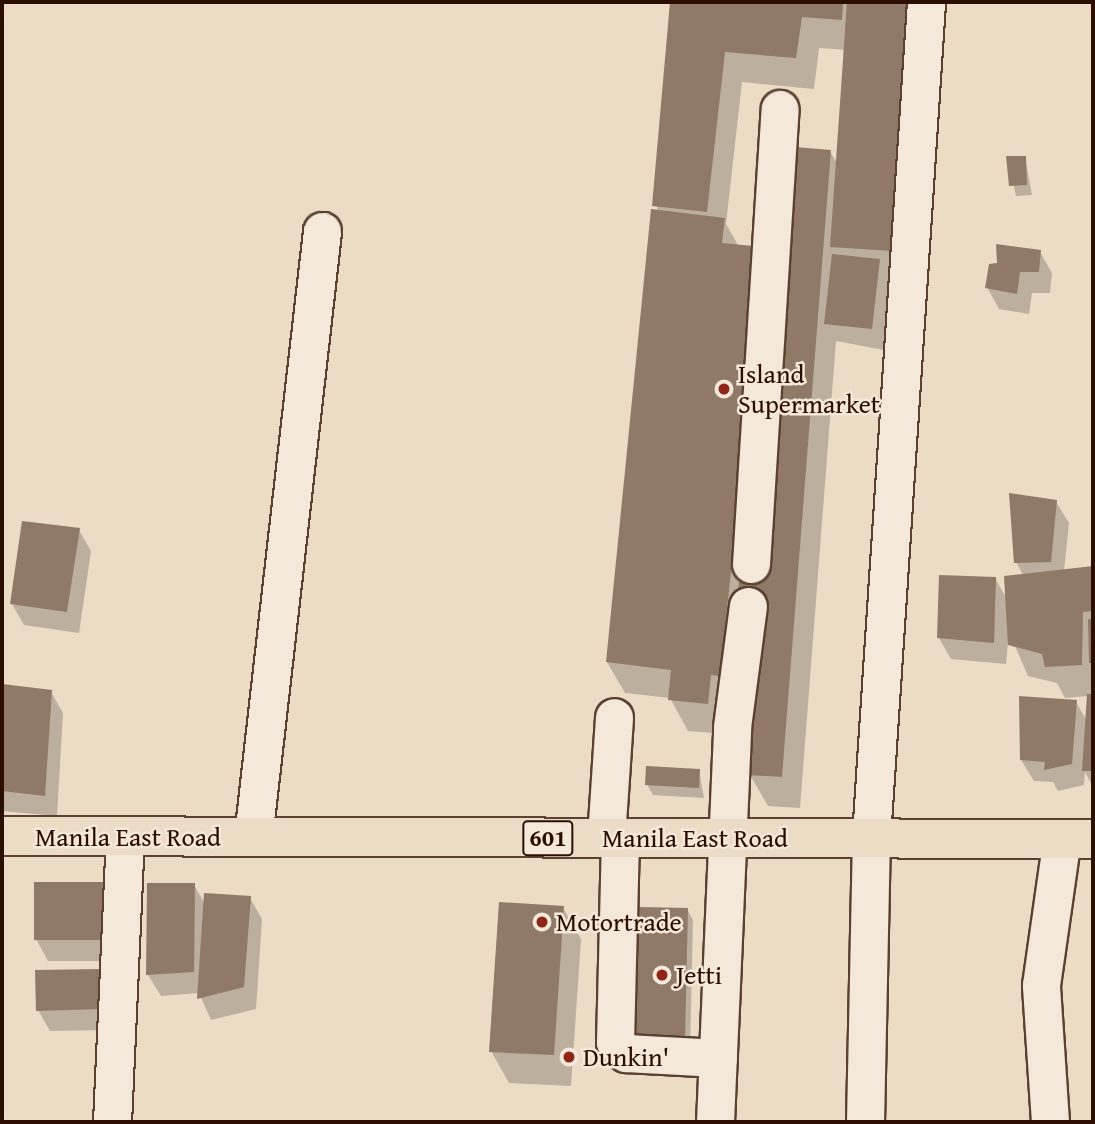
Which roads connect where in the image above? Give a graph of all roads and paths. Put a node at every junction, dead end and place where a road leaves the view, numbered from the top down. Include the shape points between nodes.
1 (926, 2) edge
2 (780, 109) dead end
3 (322, 231) dead end
4 (751, 565) dead end
5 (748, 607) dead end
6 (614, 717) dead end
7 (2, 836) edge
8 (125, 837) junction
9 (253, 837) junction
10 (871, 837) junction
11 (613, 838) junction
12 (726, 839) junction
13 (1078, 839) edge
14 (718, 1058) junction
15 (112, 1122) edge
16 (715, 1122) edge
17 (865, 1122) edge
18 (1050, 1122) edge

1 - 10 street
2 - 4 street
3 - 9 street
5 - 12 street via 733,727
6 - 11 street
7 - 8 main road, Manila East Road / 601
8 - 9 main road, Manila East Road / 601
8 - 15 street
9 - 11 main road, Manila East Road / 601
10 - 12 main road, Manila East Road / 601
10 - 13 main road, Manila East Road / 601
10 - 17 street
11 - 12 main road, Manila East Road / 601
11 - 14 street via 615,1042 626,1053
12 - 14 street
13 - 18 street via 1041,985
14 - 16 street

